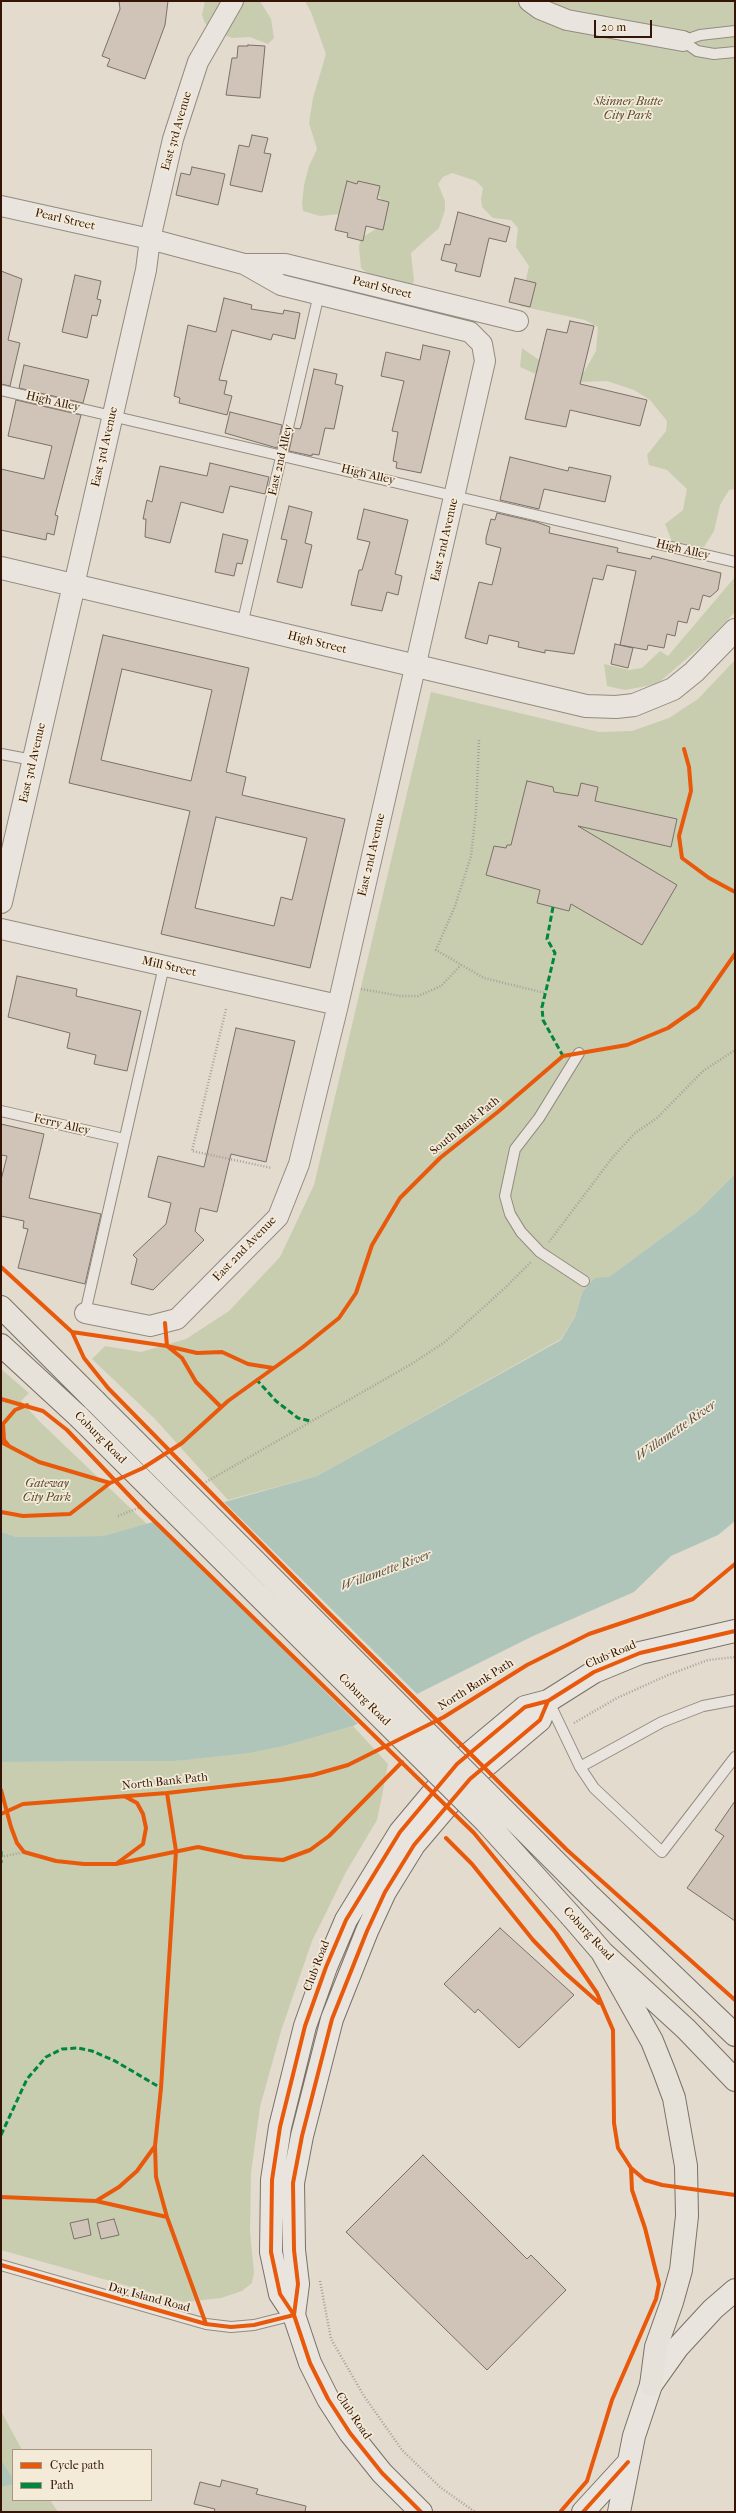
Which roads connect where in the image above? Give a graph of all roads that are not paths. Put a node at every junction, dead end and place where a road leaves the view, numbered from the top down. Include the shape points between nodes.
1 (233, 1) edge
2 (529, 1) edge
3 (735, 31) edge
4 (683, 41) junction
5 (735, 52) edge
6 (1, 206) edge
7 (150, 239) junction
8 (244, 264) junction
9 (319, 294) junction
10 (518, 321) dead end
11 (479, 340) joint
12 (1, 390) edge
13 (113, 416) junction
14 (282, 455) junction
15 (455, 496) junction
16 (735, 562) edge
17 (1, 568) edge
18 (74, 585) junction
19 (242, 626) junction
20 (735, 630) edge
21 (416, 667) junction
22 (1, 754) edge
23 (33, 760) junction
24 (1, 902) edge
25 (1, 929) edge
26 (164, 966) junction
27 (338, 1005) junction
28 (579, 1053) dead end
29 (1, 1111) edge
30 (124, 1139) junction
31 (584, 1281) dead end
32 (1, 1307) edge
33 (85, 1313) joint
34 (1, 1345) edge
35 (735, 1631) edge
36 (735, 1700) edge
37 (548, 1701) junction
38 (735, 1757) edge
39 (580, 1767) junction
40 (602, 1952) junction
41 (735, 2035) edge
42 (735, 2080) edge
43 (1, 2265) edge
44 (735, 2290) edge
45 (294, 2315) junction
46 (651, 2385) junction
47 (628, 2462) junction
48 (421, 2512) edge
49 (583, 2512) edge
50 (619, 2512) edge

1 - 7 street, East 3rd Avenue via 198,62 173,139
2 - 4 street via 540,9 567,20
3 - 4 lane via 700,35
4 - 5 lane via 697,51 714,54
6 - 7 street, Pearl Street
7 - 8 street, Pearl Street
7 - 13 street, East 3rd Avenue via 146,270
8 - 9 street, Pearl Street via 281,285
8 - 10 street, Pearl Street via 285,264
9 - 11 street, Pearl Street via 465,330
9 - 14 lane, East 2nd Alley
11 - 15 street, East 2nd Avenue via 484,349 485,361
12 - 13 lane, High Alley
13 - 14 lane, High Alley
13 - 18 street, East 3rd Avenue
14 - 15 lane, High Alley
14 - 19 lane, East 2nd Alley
15 - 16 lane, High Alley
15 - 21 street, East 2nd Avenue
17 - 18 main road, High Street
18 - 19 main road, High Street
18 - 23 main road, East 3rd Avenue
19 - 21 main road, High Street
20 - 21 main road, High Street via 694,672 673,689 634,705 616,707 574,704
21 - 27 street, East 2nd Avenue
22 - 23 lane
23 - 24 main road, East 3rd Avenue
25 - 26 street, Mill Street
26 - 27 street, Mill Street
26 - 30 lane
27 - 33 street, East 2nd Avenue via 298,1164 278,1217 177,1319 150,1326
28 - 31 lane via 539,1118 515,1149 505,1196 510,1214 521,1232 540,1252
29 - 30 lane, Ferry Alley
30 - 33 lane
32 - 41 main road, Coburg Road, bridge via 591,1897
34 - 40 main road, Coburg Road, bridge via 80,1417 486,1822
35 - 37 main road, Club Road via 640,1653 594,1672
36 - 39 lane via 703,1706 662,1722
37 - 39 lane
37 - 45 main road, Club Road via 525,1707 457,1764 426,1799 400,1832 369,1880 346,1920 326,1967 305,2026 292,2074 272,2180 271,2252 280,2294
38 - 39 lane via 662,1852 594,1788
40 - 42 main road, Coburg Road via 686,2029
40 - 46 main road via 652,2041 674,2098 686,2166 687,2216 681,2270 656,2347
43 - 45 lane, Day Island Road via 206,2324 231,2327 254,2325
44 - 46 main road via 713,2309 678,2348
45 - 48 main road, Club Road via 310,2363 328,2399 350,2433 382,2472
46 - 47 main road
47 - 49 main road
47 - 50 main road

